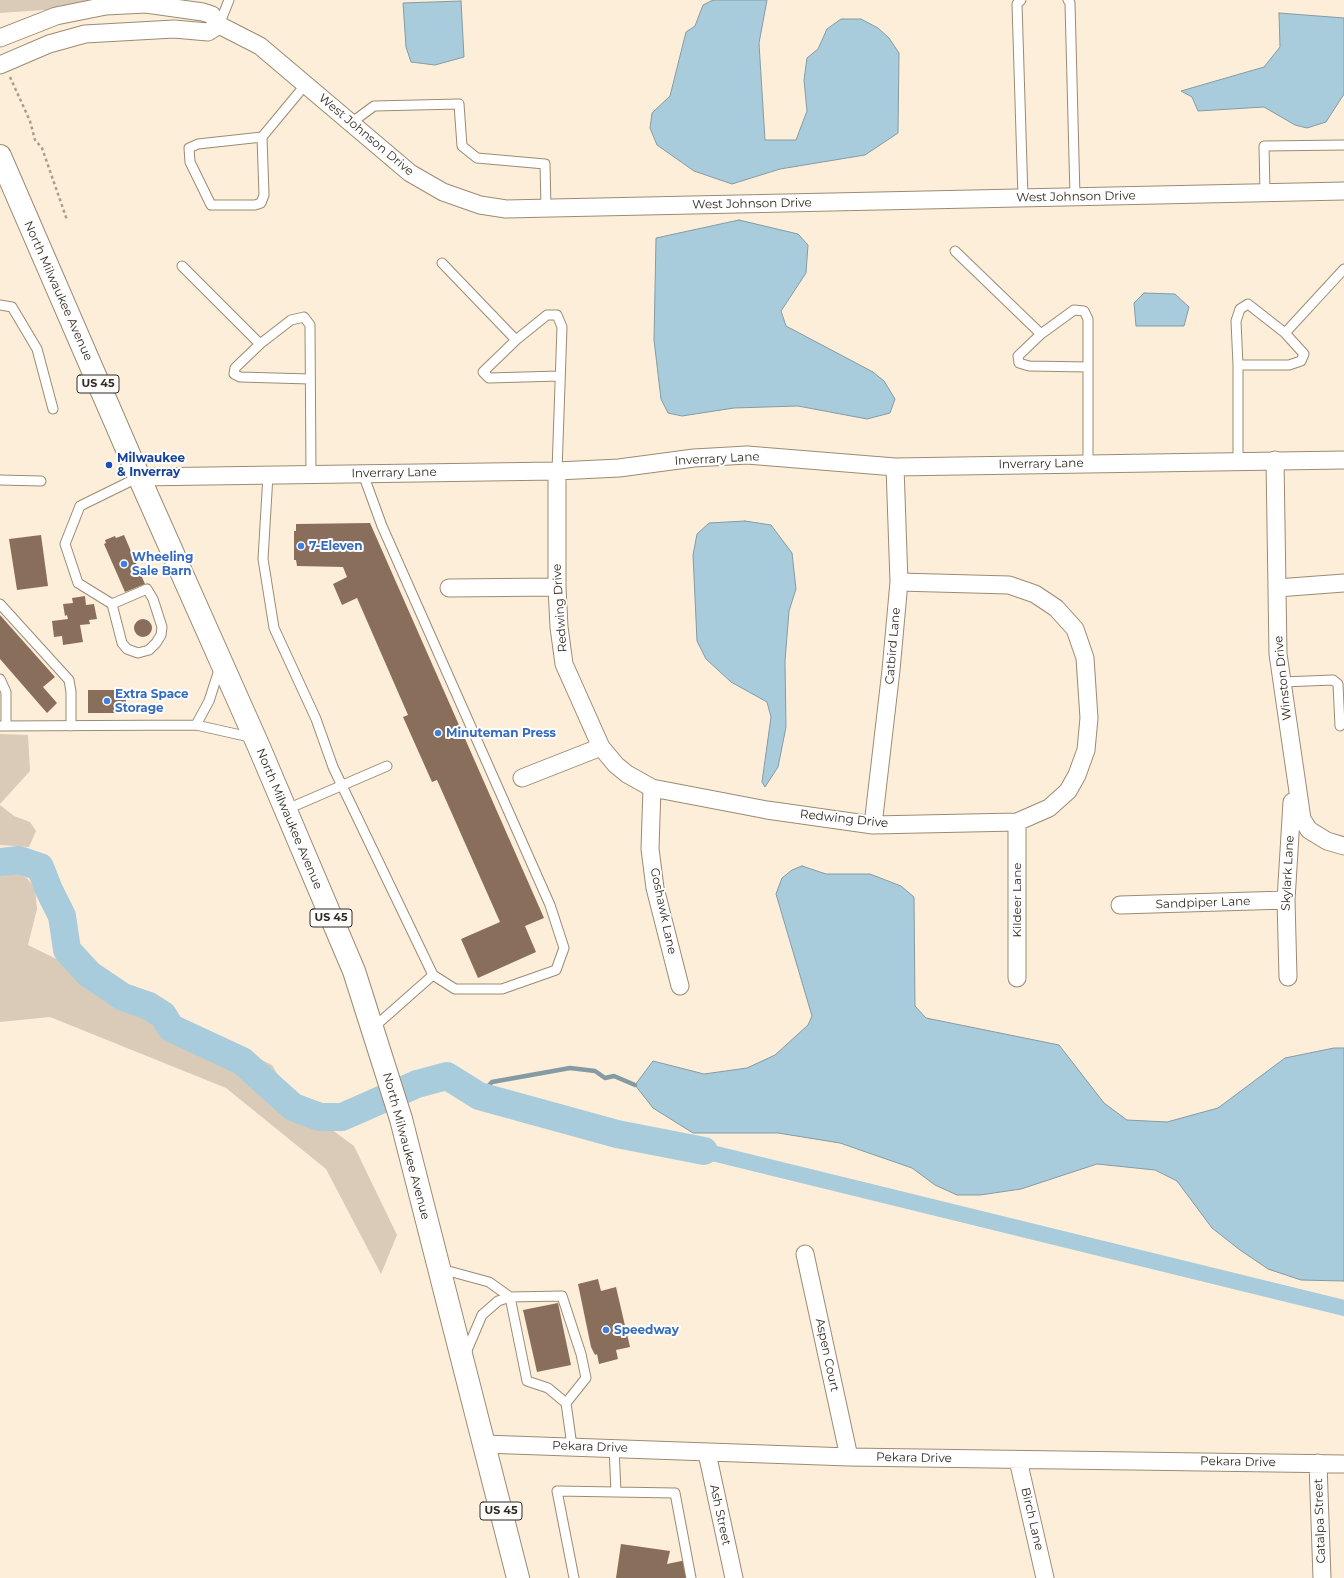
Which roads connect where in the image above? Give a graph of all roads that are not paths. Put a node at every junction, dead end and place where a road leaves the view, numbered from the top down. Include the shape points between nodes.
1 (229, 0) edge
2 (1021, 0) edge
3 (1068, 0) edge
4 (219, 25) junction
5 (0, 38) edge
6 (2, 65) edge
7 (306, 84) junction
8 (351, 123) junction
9 (262, 137) junction
10 (1344, 145) edge
11 (0, 156) edge
12 (1344, 191) edge
13 (1265, 193) junction
14 (1075, 197) junction
15 (1023, 198) junction
16 (546, 208) junction
17 (955, 251) dead end
18 (442, 263) dead end
19 (182, 266) dead end
20 (1344, 268) edge
21 (0, 305) edge
22 (1285, 333) junction
23 (1041, 334) junction
24 (516, 340) junction
25 (260, 344) junction
26 (1238, 365) junction
27 (1088, 367) junction
28 (559, 376) junction
29 (310, 379) junction
30 (53, 409) dead end
31 (1275, 460) junction
32 (1344, 460) edge
33 (1238, 462) junction
34 (1088, 464) junction
35 (895, 467) junction
36 (557, 471) junction
37 (311, 474) junction
38 (363, 474) junction
39 (268, 475) junction
40 (139, 477) junction
41 (0, 480) edge
42 (41, 481) dead end
43 (899, 582) junction
44 (1344, 583) edge
45 (557, 587) junction
46 (448, 588) dead end
47 (1277, 588) junction
48 (0, 604) edge
49 (112, 604) junction
50 (221, 663) junction
51 (0, 679) edge
52 (1282, 682) junction
53 (196, 725) junction
54 (3, 726) edge
55 (71, 726) junction
56 (1340, 726) dead end
57 (255, 739) junction
58 (601, 746) junction
59 (387, 766) dead end
60 (1294, 768) junction
61 (522, 778) dead end
62 (343, 786) junction
63 (652, 788) junction
64 (286, 810) junction
65 (1017, 822) junction
66 (873, 825) junction
67 (1344, 846) edge
68 (1286, 900) junction
69 (1120, 905) dead end
70 (433, 975) junction
71 (1288, 977) dead end
72 (1017, 978) dead end
73 (680, 986) dead end
74 (372, 1029) junction
75 (805, 1254) dead end
76 (438, 1268) junction
77 (510, 1297) junction
78 (463, 1361) junction
79 (566, 1403) junction
80 (484, 1444) junction
81 (572, 1446) junction
82 (614, 1448) junction
83 (707, 1453) junction
84 (849, 1456) junction
85 (1018, 1460) junction
86 (1318, 1463) junction
87 (1344, 1464) edge
88 (616, 1492) junction
89 (518, 1578) edge
90 (574, 1578) edge
91 (692, 1578) edge
92 (734, 1578) edge
93 (1045, 1578) edge
94 (1322, 1578) edge

1 - 4 lane
2 - 15 lane via 1017,4
3 - 14 lane
4 - 5 street, West Johnson Drive via 212,15 191,9 146,4 111,5 56,16
4 - 6 street via 208,32 168,29 85,34 49,44
4 - 7 street, West Johnson Drive via 260,46
7 - 8 street, West Johnson Drive
7 - 9 lane
8 - 16 street, West Johnson Drive via 410,173 443,192 480,205 499,208
8 - 16 lane via 374,106 459,104 462,146 477,158 545,164
9 - 9 lane via 264,195 261,203 211,205 190,162 188,148 198,144
10 - 13 lane via 1264,146
11 - 40 main road, North Milwaukee Avenue / US 45
12 - 13 street, West Johnson Drive
13 - 14 street, West Johnson Drive
14 - 15 street, West Johnson Drive
15 - 16 street, West Johnson Drive
17 - 23 lane
18 - 24 lane
19 - 25 lane
20 - 22 lane
21 - 30 lane via 12,307 37,349
22 - 26 lane via 1304,354 1301,362 1289,365
22 - 26 lane via 1248,304 1240,309 1236,321
23 - 27 lane via 1074,310 1084,311 1088,319
23 - 27 lane via 1018,356 1019,363 1029,366
24 - 28 lane via 547,315 557,315 562,327
24 - 28 lane via 483,372 489,378
25 - 29 lane via 291,320 304,318 310,325
25 - 29 lane via 235,368 234,374 240,378
26 - 33 lane
27 - 34 lane
28 - 36 lane
29 - 37 lane
31 - 32 street, Inverrary Lane
31 - 33 street, Inverrary Lane
31 - 47 street, Winston Drive
33 - 34 street, Inverrary Lane
34 - 35 street, Inverrary Lane
35 - 36 street, Inverrary Lane via 747,455 694,458 619,468
35 - 43 street, Catbird Lane
36 - 38 street, Inverrary Lane
36 - 45 street, Redwing Drive
37 - 38 street, Inverrary Lane
37 - 39 street, Inverrary Lane
38 - 70 lane via 382,526 550,905 564,948 556,970 502,989 455,989
39 - 40 street, Inverrary Lane
39 - 62 lane via 263,559 274,628
40 - 49 lane via 80,506 65,544 78,583
40 - 50 main road, North Milwaukee Avenue / US 45
41 - 42 lane
43 - 65 street, Redwing Drive via 1009,584 1035,594 1056,608 1075,629 1085,658 1089,718 1086,750 1068,791 1049,808
43 - 66 street, Catbird Lane
44 - 47 street
45 - 46 street
45 - 58 street, Redwing Drive via 564,664
47 - 52 street, Winston Drive via 1278,654
48 - 55 lane via 69,680
49 - 49 lane via 122,644 138,653 149,650 162,635 162,627 147,589
50 - 53 lane via 209,701
50 - 57 main road, North Milwaukee Avenue / US 45
51 - 54 lane via 6,692
52 - 56 lane via 1333,680 1338,684
52 - 60 street, Winston Drive
53 - 55 lane
53 - 57 lane
54 - 55 lane
57 - 64 main road, North Milwaukee Avenue / US 45
58 - 61 street
58 - 63 street, Redwing Drive via 621,769
59 - 62 lane
60 - 67 street, Winston Drive via 1302,819 1309,830 1327,841
60 - 68 street, Skylark Lane
62 - 64 lane
62 - 70 lane
63 - 66 street, Redwing Drive via 767,810
63 - 73 street, Goshawk Lane via 650,849 655,888
64 - 74 main road, North Milwaukee Avenue / US 45 via 354,971
65 - 66 street, Redwing Drive
65 - 72 street, Kildeer Lane
68 - 69 street, Sandpiper Lane
68 - 71 street, Skylark Lane
70 - 74 lane
74 - 76 main road, North Milwaukee Avenue / US 45 via 401,1119
75 - 84 street, Aspen Court
76 - 77 lane via 489,1282
76 - 78 main road, North Milwaukee Avenue / US 45
77 - 78 lane via 498,1301 482,1315
77 - 79 lane via 527,1381 548,1388
77 - 79 lane via 562,1296 586,1378
78 - 80 main road, North Milwaukee Avenue / US 45
79 - 81 lane
80 - 81 street, Pekara Drive
80 - 89 main road, North Milwaukee Avenue / US 45
81 - 82 street, Pekara Drive
82 - 83 street, Pekara Drive
82 - 88 lane
83 - 84 street, Pekara Drive
83 - 92 street, Ash Street
84 - 85 street, Pekara Drive
85 - 86 street, Pekara Drive
85 - 93 street, Birch Lane
86 - 87 street, Pekara Drive
86 - 94 street, Catalpa Street
88 - 90 lane via 557,1491
88 - 91 lane via 675,1493

